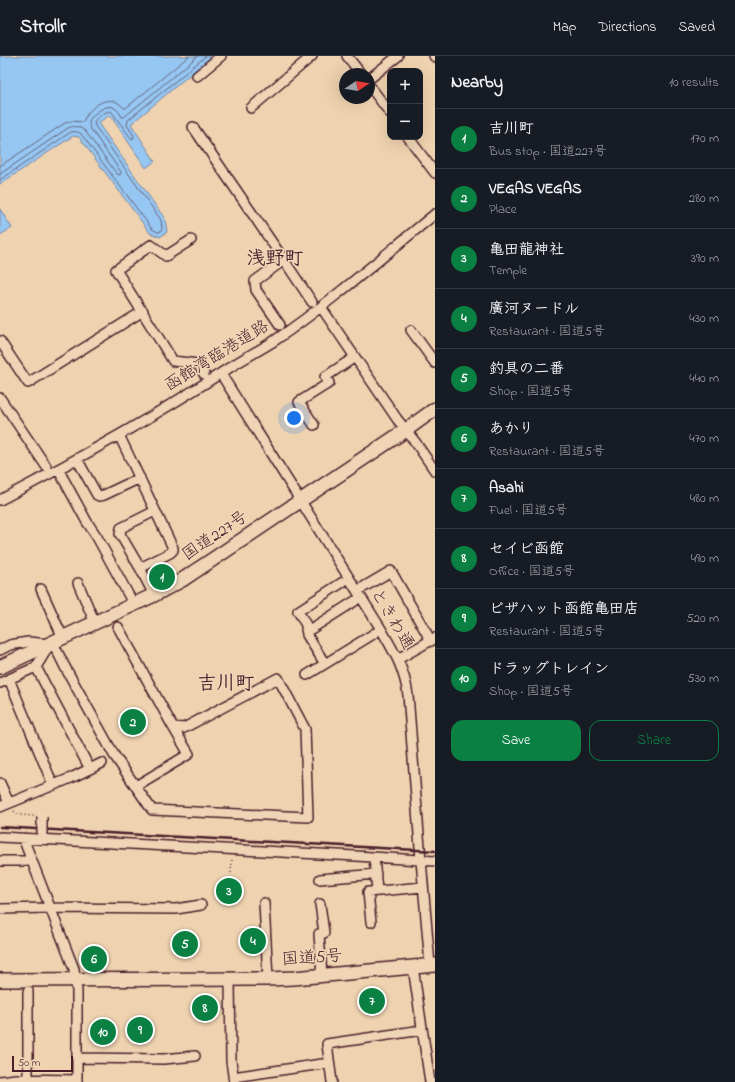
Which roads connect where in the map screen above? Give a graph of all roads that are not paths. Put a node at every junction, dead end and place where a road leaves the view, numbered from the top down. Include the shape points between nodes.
1 (221, 56) edge
2 (312, 56) edge
3 (347, 56) edge
4 (398, 56) edge
5 (356, 68) edge
6 (375, 74) edge
7 (197, 76) dead end
8 (375, 93) edge
9 (251, 108) dead end
10 (387, 109) edge
11 (193, 127) dead end
12 (410, 140) edge
13 (435, 173) edge
14 (435, 214) edge
15 (191, 240) dead end
16 (284, 260) junction
17 (312, 302) dead end
18 (321, 307) junction
19 (143, 311) junction
20 (280, 325) dead end
21 (411, 330) dead end
22 (0, 341) edge
23 (355, 357) junction
24 (435, 363) edge
25 (204, 374) dead end
26 (221, 374) junction
27 (0, 398) edge
28 (435, 409) edge
29 (314, 425) dead end
30 (406, 430) junction
31 (119, 435) junction
32 (77, 459) junction
33 (46, 466) dead end
34 (58, 469) junction
35 (435, 471) edge
36 (140, 478) junction
37 (0, 500) edge
38 (301, 501) junction
39 (155, 512) junction
40 (140, 568) junction
41 (343, 582) dead end
42 (78, 583) dead end
43 (41, 589) dead end
44 (357, 591) junction
45 (154, 595) junction
46 (355, 601) dead end
47 (134, 605) junction
48 (95, 623) junction
49 (118, 627) dead end
50 (306, 630) junction
51 (375, 633) dead end
52 (433, 640) edge
53 (55, 641) junction
54 (0, 650) edge
55 (398, 659) junction
56 (325, 664) junction
57 (0, 667) edge
58 (36, 667) junction
59 (307, 676) dead end
60 (4, 681) edge
61 (174, 727) junction
62 (102, 763) dead end
63 (90, 769) junction
64 (0, 783) edge
65 (53, 785) junction
66 (136, 786) junction
67 (4, 805) edge
68 (42, 817) dead end
69 (42, 834) dead end
70 (0, 838) edge
71 (23, 838) junction
72 (374, 857) junction
73 (421, 860) junction
74 (0, 861) edge
75 (31, 861) junction
76 (435, 861) edge
77 (376, 874) junction
78 (320, 879) dead end
79 (423, 887) junction
80 (377, 891) junction
81 (264, 904) dead end
82 (320, 904) dead end
83 (201, 905) dead end
84 (50, 908) junction
85 (0, 909) edge
86 (371, 922) dead end
87 (432, 965) edge
88 (413, 967) junction
89 (322, 975) junction
90 (76, 979) junction
91 (230, 979) junction
92 (268, 979) junction
93 (0, 980) edge
94 (28, 991) dead end
95 (422, 1030) junction
96 (195, 1056) dead end
97 (77, 1058) junction
98 (330, 1063) junction
99 (28, 1079) junction
100 (234, 1079) edge
101 (0, 1081) edge
102 (77, 1081) edge
103 (332, 1082) edge
104 (430, 1082) edge

1 - 7 street
2 - 9 street
3 - 5 street
4 - 6 street
8 - 10 street
11 - 16 street
12 - 13 street
14 - 18 street, 函館湾臨港道路
15 - 19 street via 166,256 151,245 116,270
16 - 17 street
16 - 20 street via 255,281 256,290
18 - 23 street
18 - 26 street, 函館湾臨港道路 via 274,341
19 - 22 street via 28,383
19 - 25 street via 173,361 198,364
21 - 24 street
23 - 29 street via 325,377 329,382 299,402
23 - 30 street
26 - 31 street, 函館湾臨港道路
26 - 38 street, ときわ通
27 - 33 street
28 - 30 highway, 国道227号
30 - 35 street
30 - 38 highway, 国道227号
31 - 32 street, 函館湾臨港道路
31 - 36 street
32 - 34 street, 函館湾臨港道路
32 - 36 street via 99,496
34 - 37 street, 函館湾臨港道路
34 - 47 street
36 - 39 street
38 - 44 street, ときわ通
38 - 45 highway, 国道227号 via 182,580
39 - 40 street via 173,550
39 - 40 street via 120,529 120,534
40 - 45 street
41 - 50 street via 298,611
42 - 48 street
43 - 53 street
44 - 52 street via 390,571
44 - 55 street, ときわ通
45 - 47 highway, 国道227号
46 - 50 street
47 - 48 highway, 国道227号
48 - 53 highway, 国道227号
49 - 61 street
50 - 56 street via 306,635
51 - 56 street
52 - 55 street
53 - 54 street via 28,642 10,645
53 - 57 highway, 国道227号
53 - 58 street
53 - 66 street via 64,667 114,754
55 - 73 street, ときわ通 via 408,695
56 - 59 street
58 - 60 street
58 - 63 street
60 - 65 street
61 - 66 street via 189,754
61 - 66 street via 184,728 278,678 305,729 308,817 152,810
62 - 63 street
63 - 65 street
64 - 67 street
65 - 67 street
68 - 69 street, bridge
70 - 71 street
71 - 72 street
71 - 75 street
72 - 73 street
72 - 77 street
73 - 76 street
73 - 79 street, ときわ通
74 - 75 street
75 - 84 street
77 - 78 street
77 - 80 street
79 - 80 street
79 - 87 street, ときわ通
80 - 86 street via 368,892
81 - 92 street
82 - 89 street via 324,933 319,934
83 - 84 street via 176,909
84 - 85 street
84 - 90 street
87 - 88 highway, 国道5号
88 - 89 highway, 国道5号
88 - 95 street
89 - 92 highway, 国道5号
90 - 91 highway, 国道5号
90 - 93 highway, 国道5号
90 - 97 street
91 - 92 highway, 国道5号
91 - 100 street via 231,1061
94 - 99 street
95 - 98 street via 327,1044
95 - 104 street
96 - 97 street via 164,1059
97 - 102 street
98 - 100 street
98 - 103 street
99 - 101 street
99 - 102 street

